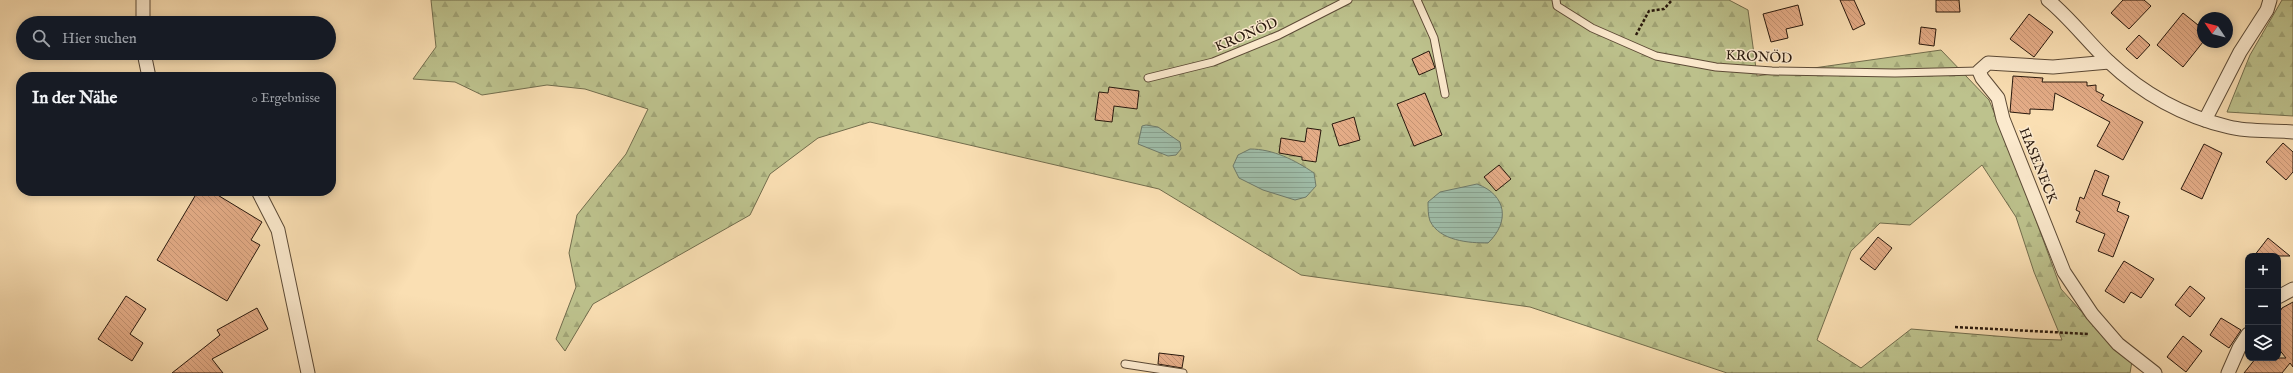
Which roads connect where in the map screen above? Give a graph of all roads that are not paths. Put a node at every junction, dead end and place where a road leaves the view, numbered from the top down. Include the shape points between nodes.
1 (143, 0) edge
2 (1348, 0) edge
3 (1417, 0) edge
4 (1556, 0) edge
5 (2048, 0) edge
6 (2270, 0) edge
7 (143, 16) edge
8 (145, 60) edge
9 (2109, 62) junction
10 (1979, 71) junction
11 (148, 72) edge
12 (1148, 78) dead end
13 (1446, 94) dead end
14 (2205, 120) junction
15 (2293, 132) edge
16 (261, 196) edge
17 (2293, 289) edge
18 (2281, 295) edge
19 (2245, 340) edge
20 (1125, 364) dead end
21 (308, 373) edge
22 (1183, 373) edge
23 (2155, 373) edge
24 (2228, 373) edge

1 - 7 street
2 - 12 lane, KRONÖD via 1279,35 1214,62
3 - 13 lane via 1434,38
4 - 10 lane, KRONÖD via 1558,6 1592,28 1634,46 1664,57 1716,67 1772,71
5 - 9 street
6 - 14 street via 2267,10 2240,52
8 - 11 street
9 - 10 street via 2053,67 1988,62
9 - 14 street via 2138,87 2166,105 2186,115
10 - 23 street, HASENECK via 1998,98 2003,119 2064,272 2092,314 2118,344
14 - 15 street via 2230,128
16 - 21 street via 278,230
17 - 18 street
19 - 24 street
20 - 22 lane

